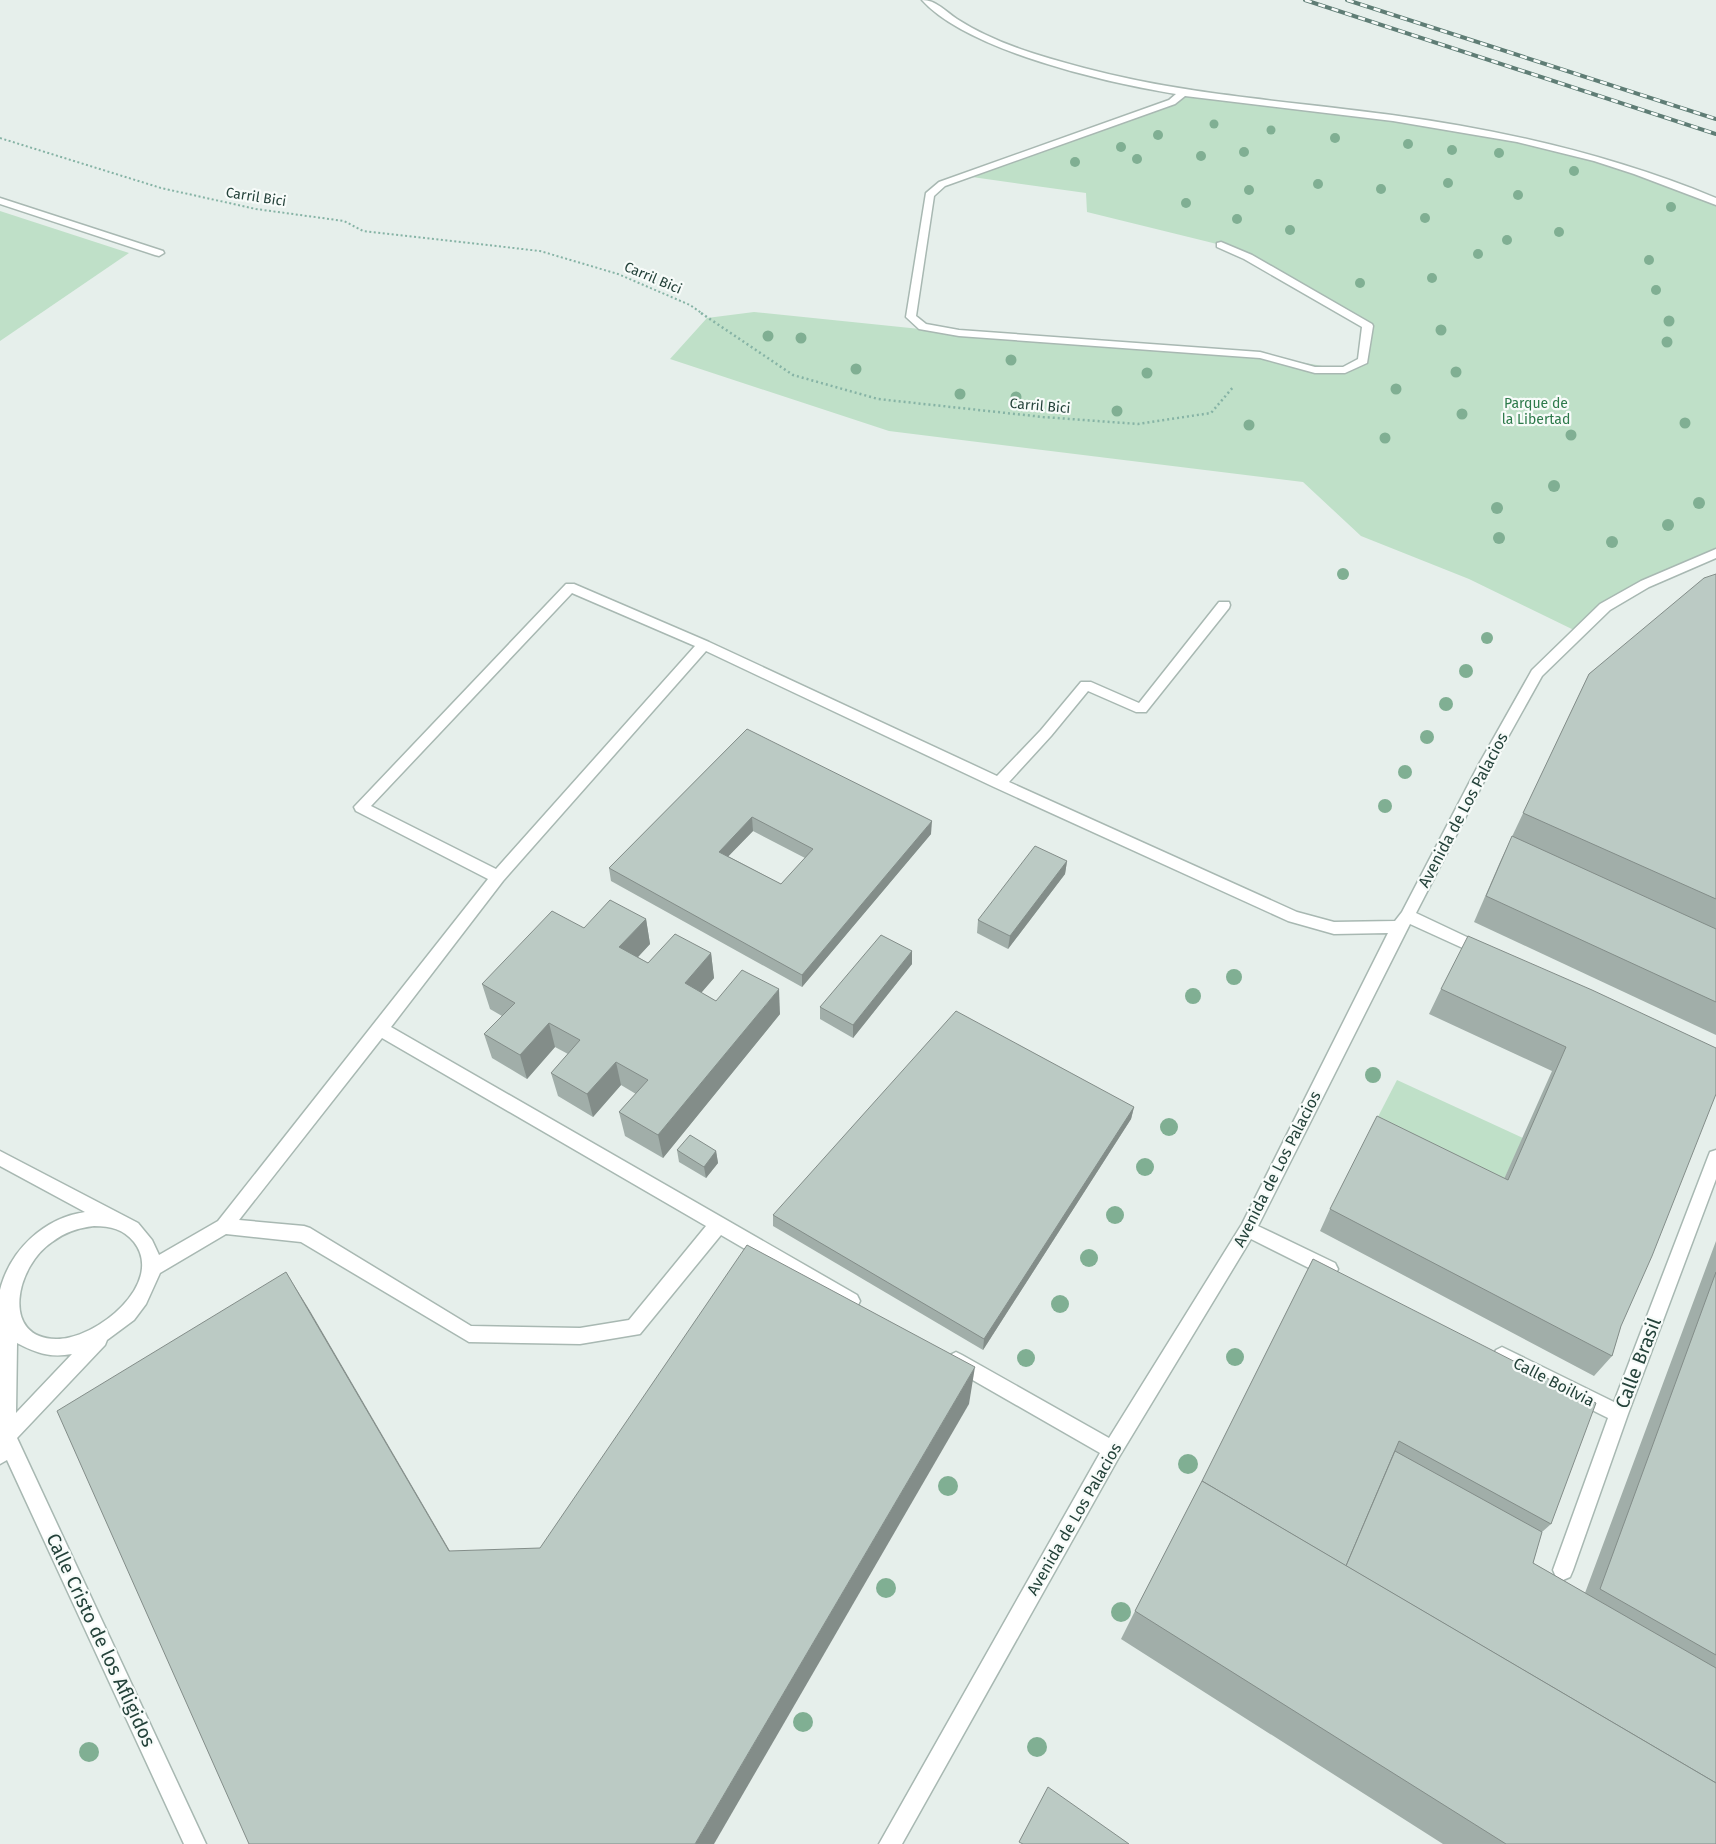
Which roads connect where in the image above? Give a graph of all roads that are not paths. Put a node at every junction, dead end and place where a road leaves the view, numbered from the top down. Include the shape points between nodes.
1 (926, 0) edge
2 (1183, 93) junction
3 (0, 201) edge
4 (1716, 202) edge
5 (1220, 245) dead end
6 (159, 254) dead end
7 (1716, 553) edge
8 (1224, 605) dead end
9 (704, 645) junction
10 (999, 784) junction
11 (498, 877) junction
12 (1403, 921) junction
13 (1498, 958) edge
14 (380, 1029) junction
15 (1716, 1157) edge
16 (0, 1158) edge
17 (117, 1220) junction
18 (224, 1226) junction
19 (718, 1226) junction
20 (1248, 1229) junction
21 (152, 1268) junction
22 (1345, 1277) edge
23 (863, 1308) edge
24 (8, 1318) junction
25 (105, 1333) junction
26 (1487, 1348) edge
27 (941, 1352) edge
28 (1619, 1414) junction
29 (3, 1445) edge
30 (1112, 1450) junction
31 (1563, 1570) dead end
32 (195, 1844) edge
33 (890, 1844) edge

1 - 2 street via 963,26 1018,51 1107,77
2 - 4 street via 1393,118 1521,140 1577,152 1679,186
2 - 5 street via 1172,102 942,184 930,196 911,317 923,327 959,333 1260,355 1315,370 1345,370 1363,362 1368,326 1248,257
3 - 6 street
7 - 12 street, Avenida de Los Palacios via 1644,584 1605,607 1537,673
8 - 10 street via 1141,710 1086,685
9 - 10 street
9 - 11 street
9 - 11 street via 570,587 361,807
10 - 12 street via 1293,917 1334,928
11 - 14 street
12 - 13 street
12 - 20 street, Avenida de Los Palacios
14 - 18 street
14 - 19 street
15 - 28 street, Calle Brasil
16 - 17 street
17 - 21 street via 132,1228 143,1240
17 - 24 street via 94,1218 70,1223 46,1235 26,1252 11,1274 4,1296
18 - 19 street via 304,1234 469,1334 580,1336 634,1328
18 - 21 street
19 - 23 street
20 - 22 street
20 - 30 street, Avenida de Los Palacios
21 - 25 street via 136,1306
24 - 25 street via 15,1331 28,1341 45,1347 64,1347
24 - 29 street, Calle Cristo de los Afligidos
25 - 29 street
26 - 28 street, Calle Boilvia
27 - 30 street
28 - 31 street, Calle Brasil
29 - 32 street, Calle Cristo de los Afligidos
30 - 33 street, Avenida de Los Palacios

